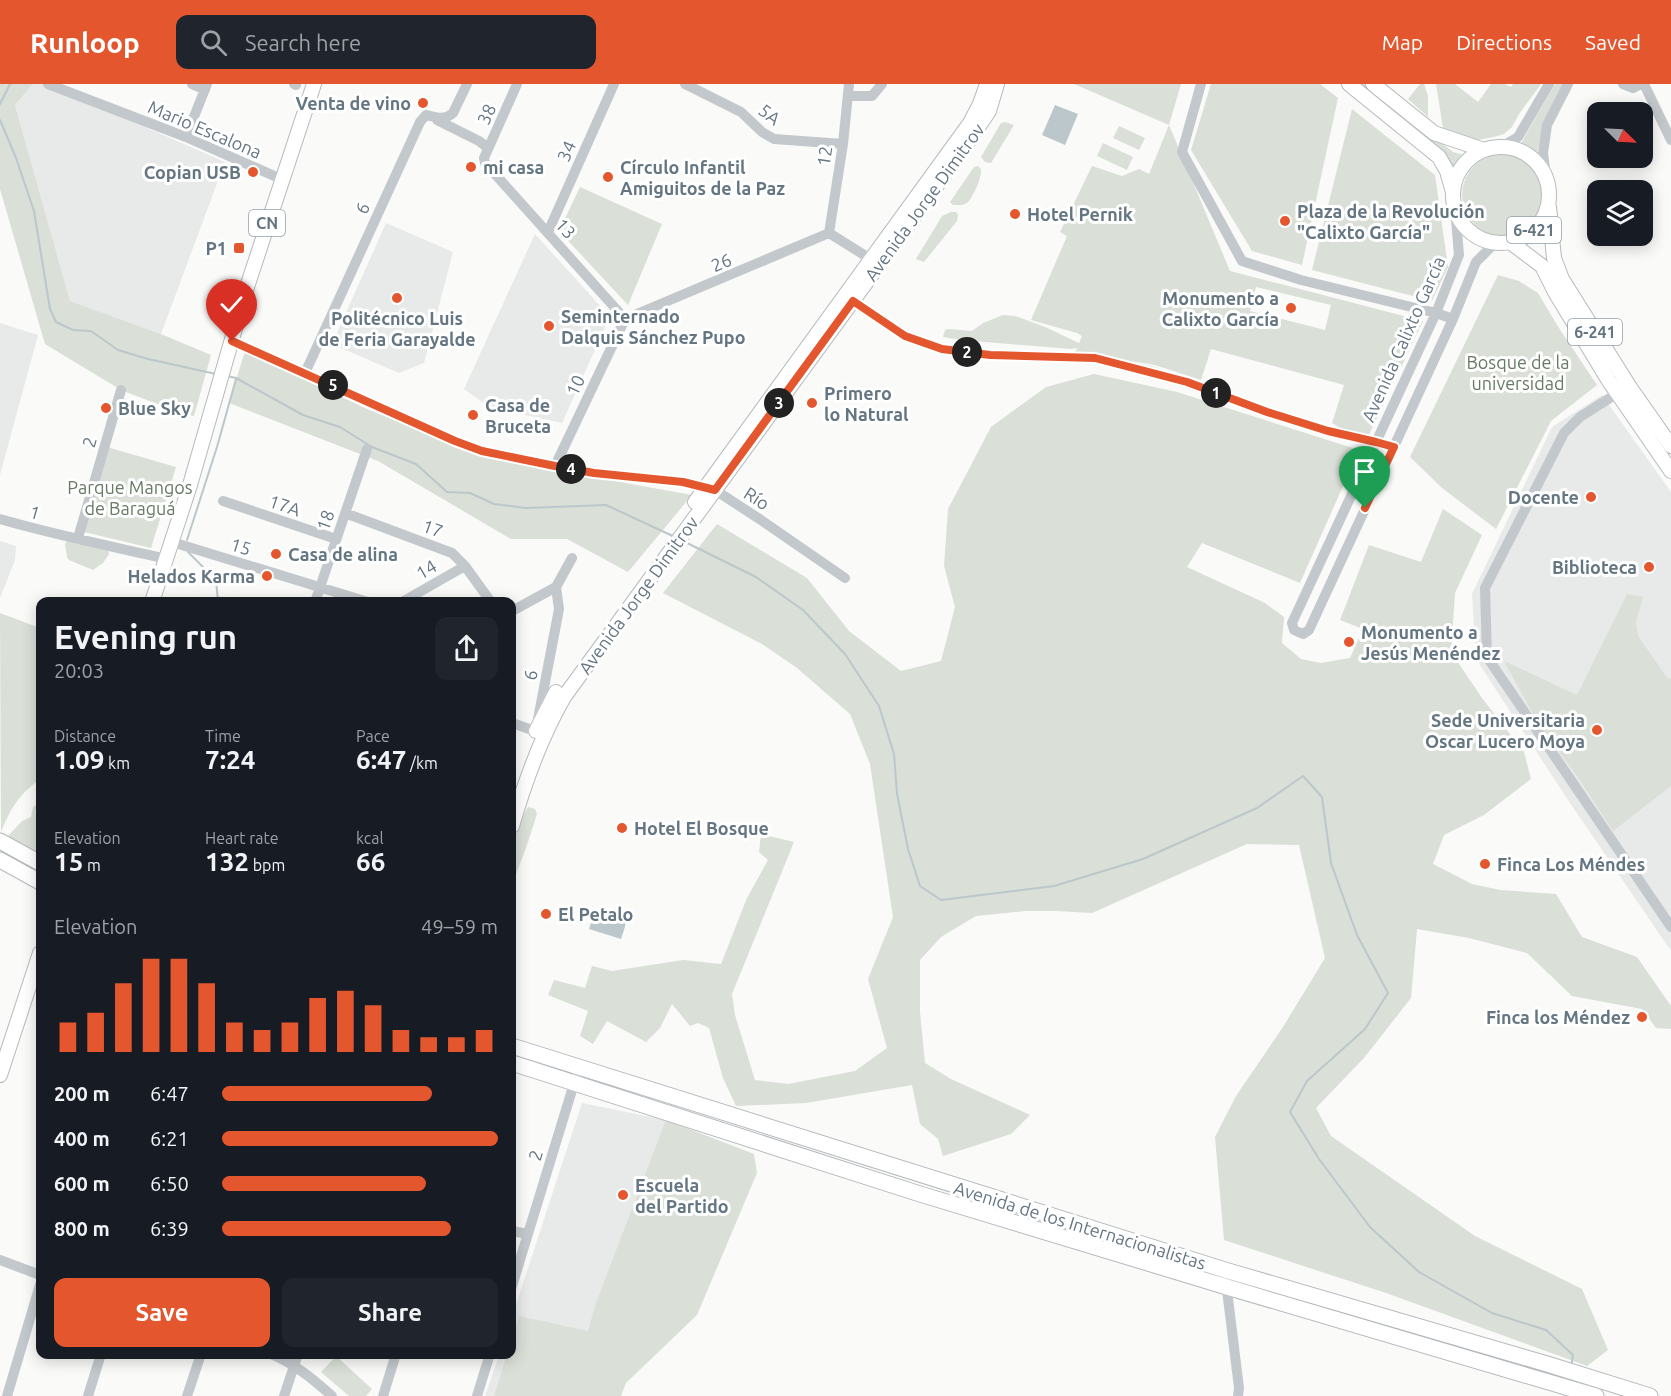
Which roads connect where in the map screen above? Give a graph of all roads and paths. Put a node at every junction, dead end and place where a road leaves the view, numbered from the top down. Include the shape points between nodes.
1 (48, 84) edge
2 (192, 84) edge
3 (314, 84) edge
4 (467, 84) edge
5 (517, 84) edge
6 (614, 84) edge
7 (685, 84) edge
8 (849, 84) edge
9 (882, 84) edge
10 (987, 84) edge
11 (997, 84) edge
12 (1201, 84) edge
13 (1349, 84) edge
14 (1373, 84) edge
15 (1549, 84) edge
16 (1568, 84) edge
17 (1623, 84) edge
18 (1642, 84) edge
19 (206, 87) edge
20 (709, 89) edge
21 (848, 96) junction
22 (426, 115) junction
23 (186, 137) junction
24 (1671, 140) edge
25 (843, 144) junction
26 (1501, 147) junction
27 (1484, 150) junction
28 (486, 153) junction
29 (1546, 176) junction
30 (281, 179) junction
31 (1453, 193) junction
32 (1549, 206) junction
33 (1455, 208) junction
34 (548, 232) junction
35 (829, 233) junction
36 (1510, 242) junction
37 (1494, 244) junction
38 (876, 263) junction
39 (848, 299) junction
40 (1436, 313) junction
41 (625, 319) junction
42 (1453, 319) junction
43 (232, 341) junction
44 (305, 373) junction
45 (1629, 386) junction
46 (121, 390) dead end
47 (1617, 394) junction
48 (1376, 442) junction
49 (1671, 446) edge
50 (1394, 447) junction
51 (367, 449) dead end
52 (555, 466) junction
53 (1671, 471) edge
54 (710, 489) junction
55 (223, 501) dead end
56 (345, 513) junction
57 (0, 519) edge
58 (78, 538) junction
59 (336, 539) junction
60 (172, 542) junction
61 (572, 558) dead end
62 (167, 559) junction
63 (465, 566) junction
64 (845, 578) dead end
65 (319, 587) junction
66 (556, 587) junction
67 (154, 597) edge
68 (316, 597) edge
69 (352, 597) edge
70 (411, 597) edge
71 (487, 597) edge
72 (516, 609) edge
73 (516, 724) edge
74 (540, 733) junction
75 (516, 793) edge
76 (0, 841) edge
77 (0, 860) edge
78 (36, 861) edge
79 (36, 880) edge
80 (1671, 927) edge
81 (36, 965) edge
82 (516, 1047) edge
83 (516, 1065) edge
84 (579, 1068) junction
85 (0, 1075) edge
86 (574, 1084) junction
87 (516, 1232) edge
88 (528, 1234) junction
89 (0, 1260) edge
90 (1225, 1270) junction
91 (516, 1273) edge
92 (36, 1274) edge
93 (1227, 1287) junction
94 (36, 1298) edge
95 (100, 1359) edge
96 (199, 1359) edge
97 (282, 1359) edge
98 (296, 1359) edge
99 (394, 1359) edge
100 (488, 1359) edge
101 (294, 1367) junction
102 (7, 1396) edge
103 (88, 1396) edge
104 (187, 1396) edge
105 (285, 1396) edge
106 (332, 1396) edge
107 (383, 1396) edge
108 (477, 1396) edge
109 (1238, 1396) edge
110 (1596, 1396) edge
111 (1650, 1396) edge

1 - 23 street, Mario Escalona
2 - 19 street
3 - 30 main road, CN
4 - 22 street via 449,117
5 - 28 street, 38
6 - 34 street, 34
7 - 20 street, 5A
8 - 21 street, 12
9 - 21 street via 872,96
10 - 38 main road, Avenida Jorge Dimitrov via 970,123
11 - 38 main road, Avenida Jorge Dimitrov via 981,124
12 - 40 street via 1182,152 1242,261 1301,280
13 - 31 main road, 6-421 via 1439,157
14 - 27 main road via 1434,133
15 - 26 street via 1518,137
16 - 29 street via 1548,125 1543,153
17 - 18 street via 1633,88
18 - 24 street
19 - 23 street
20 - 25 street, 5A via 774,139
21 - 25 street, 12
22 - 28 street, 13 via 479,141
22 - 44 street, 6
23 - 30 street, Mario Escalona
25 - 35 street, 12
26 - 27 main road
26 - 29 main road via 1528,154
27 - 31 main road, 6-421 via 1468,160 1457,175
28 - 34 street, 13 via 485,163
29 - 32 main road, 6-421
30 - 43 main road, CN
31 - 33 main road, 6-421
32 - 36 main road, 6-421 via 1541,223 1528,236
32 - 45 main road, 6-241 via 1554,258 1562,279
33 - 37 main road, 6-421 via 1465,228
33 - 40 street, Avenida Calixto García via 1459,255
34 - 41 street, 13
35 - 38 street
35 - 41 street, 26
36 - 37 main road, 6-421
36 - 47 main road, 6-241 via 1542,266
37 - 42 street, Avenida Calixto García via 1476,262
38 - 39 main road, Avenida Jorge Dimitrov
39 - 48 street via 905,336 942,349 990,355 1095,358 1187,382 1267,412
39 - 54 main road, Avenida Jorge Dimitrov
40 - 42 street
40 - 48 street, Avenida Calixto García
41 - 52 street, 10
42 - 50 street, Avenida Calixto García
43 - 44 street, Río
43 - 60 main road, CN
44 - 52 street, Río via 455,441 482,451
45 - 47 street
45 - 49 main road, 6-241
46 - 58 street, 2
47 - 53 main road, 6-241
47 - 80 street via 1580,417 1564,433 1485,588 1487,657
48 - 50 street
48 - 50 street, Avenida Calixto García via 1292,623 1294,630 1303,634 1309,630
51 - 56 street, 18
52 - 54 street, Río
54 - 64 street, Río
54 - 74 main road, Avenida Jorge Dimitrov via 556,693
55 - 59 street, 17A
56 - 59 street, 18
56 - 63 street, 17 via 448,551
57 - 58 street, 1
58 - 62 street, 1
59 - 65 street, 18
60 - 62 main road, CN
60 - 65 street, 15
61 - 66 street
62 - 67 main road, CN
63 - 70 street, 14
63 - 71 street, 17
65 - 68 street, 18
65 - 69 street, 15
66 - 72 street
66 - 74 street, 6 via 559,609
73 - 74 street
74 - 75 main road, Avenida Jorge Dimitrov
76 - 78 highway
77 - 79 highway
81 - 85 main road
82 - 84 highway, Avenida de los Internacionalistas
83 - 86 highway, Avenida de los Internacionalistas
84 - 86 street, 2
84 - 90 highway, Avenida de los Internacionalistas
86 - 88 street, 2
86 - 93 highway, Avenida de los Internacionalistas
87 - 88 street
88 - 91 street, 2
89 - 92 street
90 - 93 street
90 - 111 highway, Avenida de los Internacionalistas
93 - 109 street
93 - 110 highway, Avenida de los Internacionalistas
94 - 102 street
95 - 103 street
96 - 104 street
97 - 101 street
98 - 101 street
99 - 107 street
100 - 108 street
101 - 105 street
101 - 106 street

